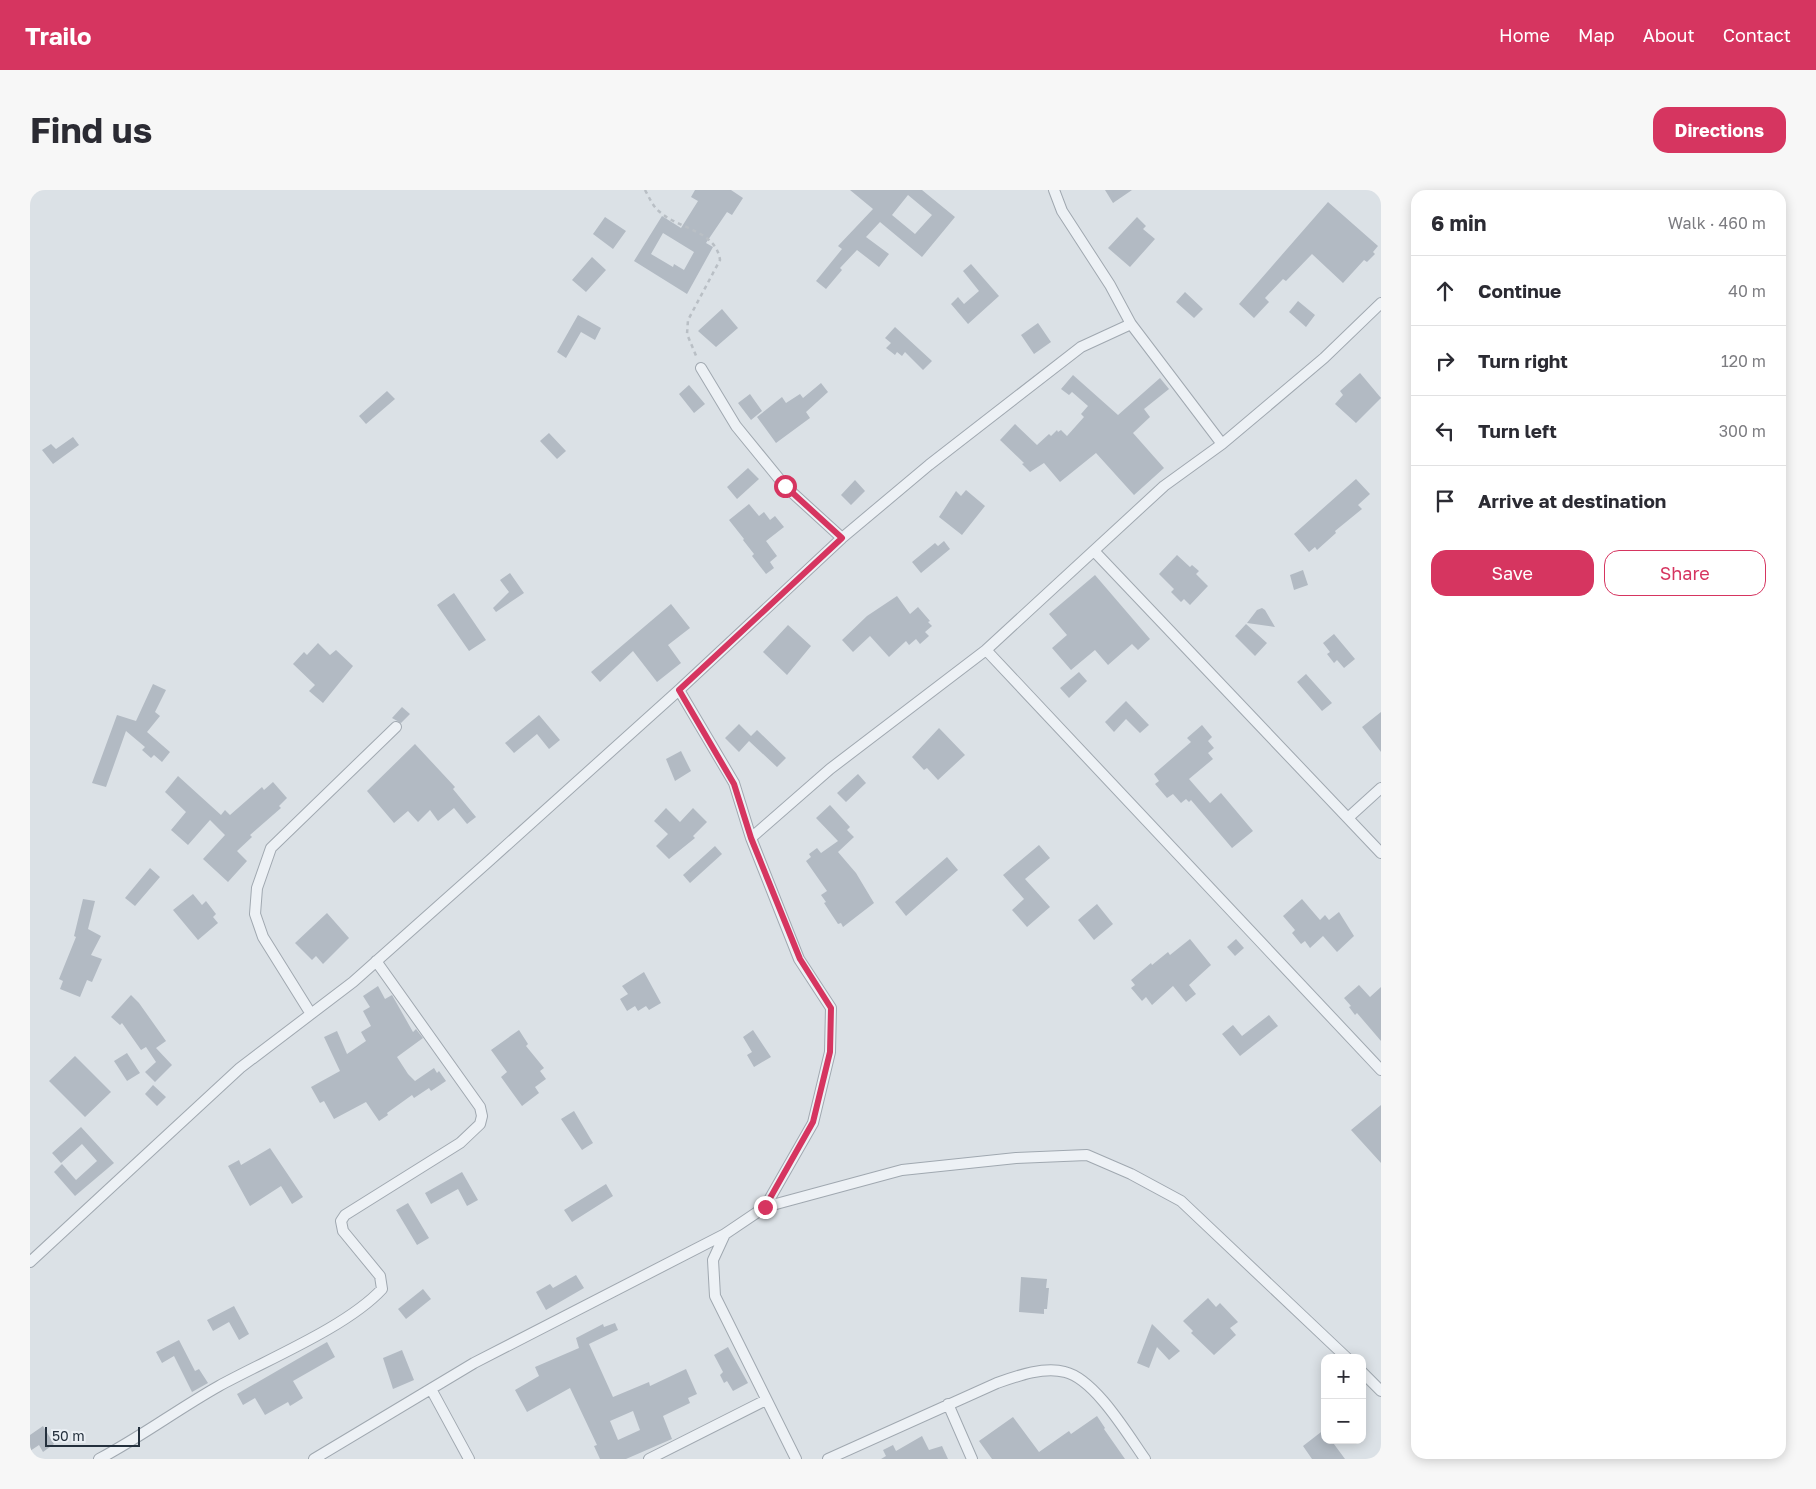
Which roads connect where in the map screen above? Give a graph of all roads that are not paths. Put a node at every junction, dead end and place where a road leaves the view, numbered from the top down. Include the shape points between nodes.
1 (1054, 190) edge
2 (1381, 303) edge
3 (1131, 324) junction
4 (700, 368) road end
5 (1222, 444) junction
6 (842, 538) junction
7 (1094, 551) junction
8 (986, 650) junction
9 (679, 690) junction
10 (396, 727) dead end
11 (1381, 788) edge
12 (1349, 818) junction
13 (751, 838) junction
14 (1381, 853) edge
15 (376, 962) junction
16 (311, 1014) junction
17 (1381, 1070) edge
18 (765, 1207) junction
19 (725, 1234) junction
20 (30, 1262) edge
21 (1343, 1354) edge
22 (1366, 1376) edge
23 (431, 1389) junction
24 (1381, 1391) edge
25 (766, 1400) junction
26 (948, 1404) junction
27 (99, 1459) edge
28 (314, 1459) edge
29 (469, 1459) edge
30 (649, 1459) edge
31 (796, 1459) edge
32 (828, 1459) edge
33 (972, 1459) edge
34 (1145, 1459) edge

1 - 3 street via 1062,211
2 - 5 street via 1324,358
3 - 5 street
3 - 6 street via 1081,347
4 - 6 street via 736,426 785,486
5 - 7 street via 1164,486
6 - 9 street
7 - 8 street
7 - 12 street
8 - 13 street via 830,769
8 - 17 street
9 - 13 street via 734,784
9 - 15 street
10 - 16 street via 271,848 257,888 255,914 263,937
11 - 12 street
12 - 14 street
13 - 18 street via 800,959 831,1008 830,1052 813,1122
15 - 16 street
15 - 27 street via 480,1107 480,1124 460,1143 341,1221 343,1231 380,1276 382,1289 371,1301 217,1387 132,1442
16 - 20 street via 240,1068
18 - 19 street
18 - 21 street via 902,1170 1016,1158 1087,1155 1181,1201
19 - 23 street via 474,1363
19 - 25 street via 713,1260 715,1296
22 - 24 street
23 - 28 street
23 - 29 street
25 - 30 street
25 - 31 street
26 - 32 street
26 - 33 street
26 - 34 street via 1021,1375 1066,1372 1080,1379 1098,1396

